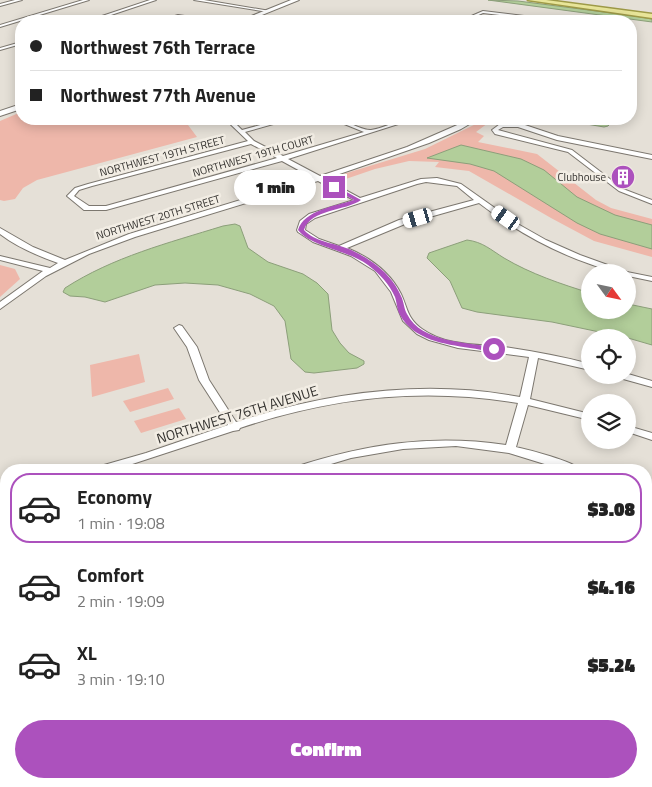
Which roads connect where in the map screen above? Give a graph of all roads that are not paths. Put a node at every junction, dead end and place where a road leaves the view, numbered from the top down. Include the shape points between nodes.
1 (20, 0) edge
2 (87, 0) edge
3 (154, 0) edge
4 (199, 0) edge
5 (296, 0) edge
6 (531, 0) edge
7 (552, 0) edge
8 (0, 5) edge
9 (268, 11) junction
10 (652, 14) edge
11 (37, 15) edge
12 (108, 15) edge
13 (258, 15) edge
14 (476, 15) edge
15 (503, 15) edge
16 (15, 22) edge
17 (0, 26) edge
18 (15, 45) edge
19 (2, 48) edge
20 (15, 50) edge
21 (15, 108) edge
22 (0, 114) edge
23 (234, 125) edge
24 (266, 125) edge
25 (351, 125) edge
26 (392, 125) edge
27 (462, 125) edge
28 (506, 125) edge
29 (519, 125) edge
30 (240, 132) junction
31 (369, 132) junction
32 (252, 142) junction
33 (652, 157) edge
34 (282, 159) junction
35 (318, 179) junction
36 (359, 200) junction
37 (481, 200) junction
38 (652, 202) edge
39 (99, 209) joint
40 (0, 230) edge
41 (340, 248) junction
42 (0, 258) edge
43 (64, 262) junction
44 (595, 264) edge
45 (49, 270) junction
46 (636, 276) edge
47 (652, 279) edge
48 (0, 306) edge
49 (179, 328) dead end
50 (534, 355) junction
51 (581, 365) edge
52 (636, 380) edge
53 (652, 384) edge
54 (524, 401) junction
55 (581, 415) edge
56 (235, 428) junction
57 (636, 431) edge
58 (652, 436) edge
59 (510, 450) junction
60 (120, 464) edge
61 (318, 464) edge
62 (556, 464) edge

1 - 8 street
2 - 11 street
3 - 12 street
4 - 9 street
5 - 9 street
6 - 10 main road
7 - 10 main road
9 - 13 street
14 - 15 street via 483,12
16 - 17 street
18 - 19 street
19 - 20 street
21 - 22 street
23 - 30 street
24 - 30 street
25 - 31 street
26 - 31 street, NORTHWEST 19TH COURT
27 - 35 street, NORTHWEST 20TH STREET via 409,149
28 - 38 street via 496,128 497,133 570,151 621,190
29 - 33 street via 557,138
30 - 32 street
31 - 34 street, NORTHWEST 19TH COURT
32 - 34 street
32 - 39 street, NORTHWEST 19TH STREET via 77,189 70,196 87,208
34 - 35 street
34 - 39 street, NORTHWEST 19TH COURT
35 - 36 street
35 - 43 street, NORTHWEST 20TH STREET via 105,244
36 - 37 street via 415,182 436,180 459,185
36 - 41 street via 312,216 303,223 301,230 307,237
37 - 41 street via 402,222
37 - 44 street via 531,235
40 - 43 street via 34,251
41 - 50 street via 369,263 387,278 398,297 402,314 426,335 463,346
42 - 45 street
43 - 45 street, NORTHWEST 20TH STREET
45 - 48 street, NORTHWEST 20TH STREET
46 - 47 street
49 - 56 street via 192,347 204,380
50 - 51 street
50 - 54 street
52 - 53 street
54 - 55 street, NORTHWEST 76TH AVENUE
54 - 56 street, NORTHWEST 76TH AVENUE via 445,391 350,396
54 - 59 street
56 - 60 street, NORTHWEST 76TH AVENUE
57 - 58 street
59 - 61 street via 477,445 403,444 362,451
59 - 62 street

